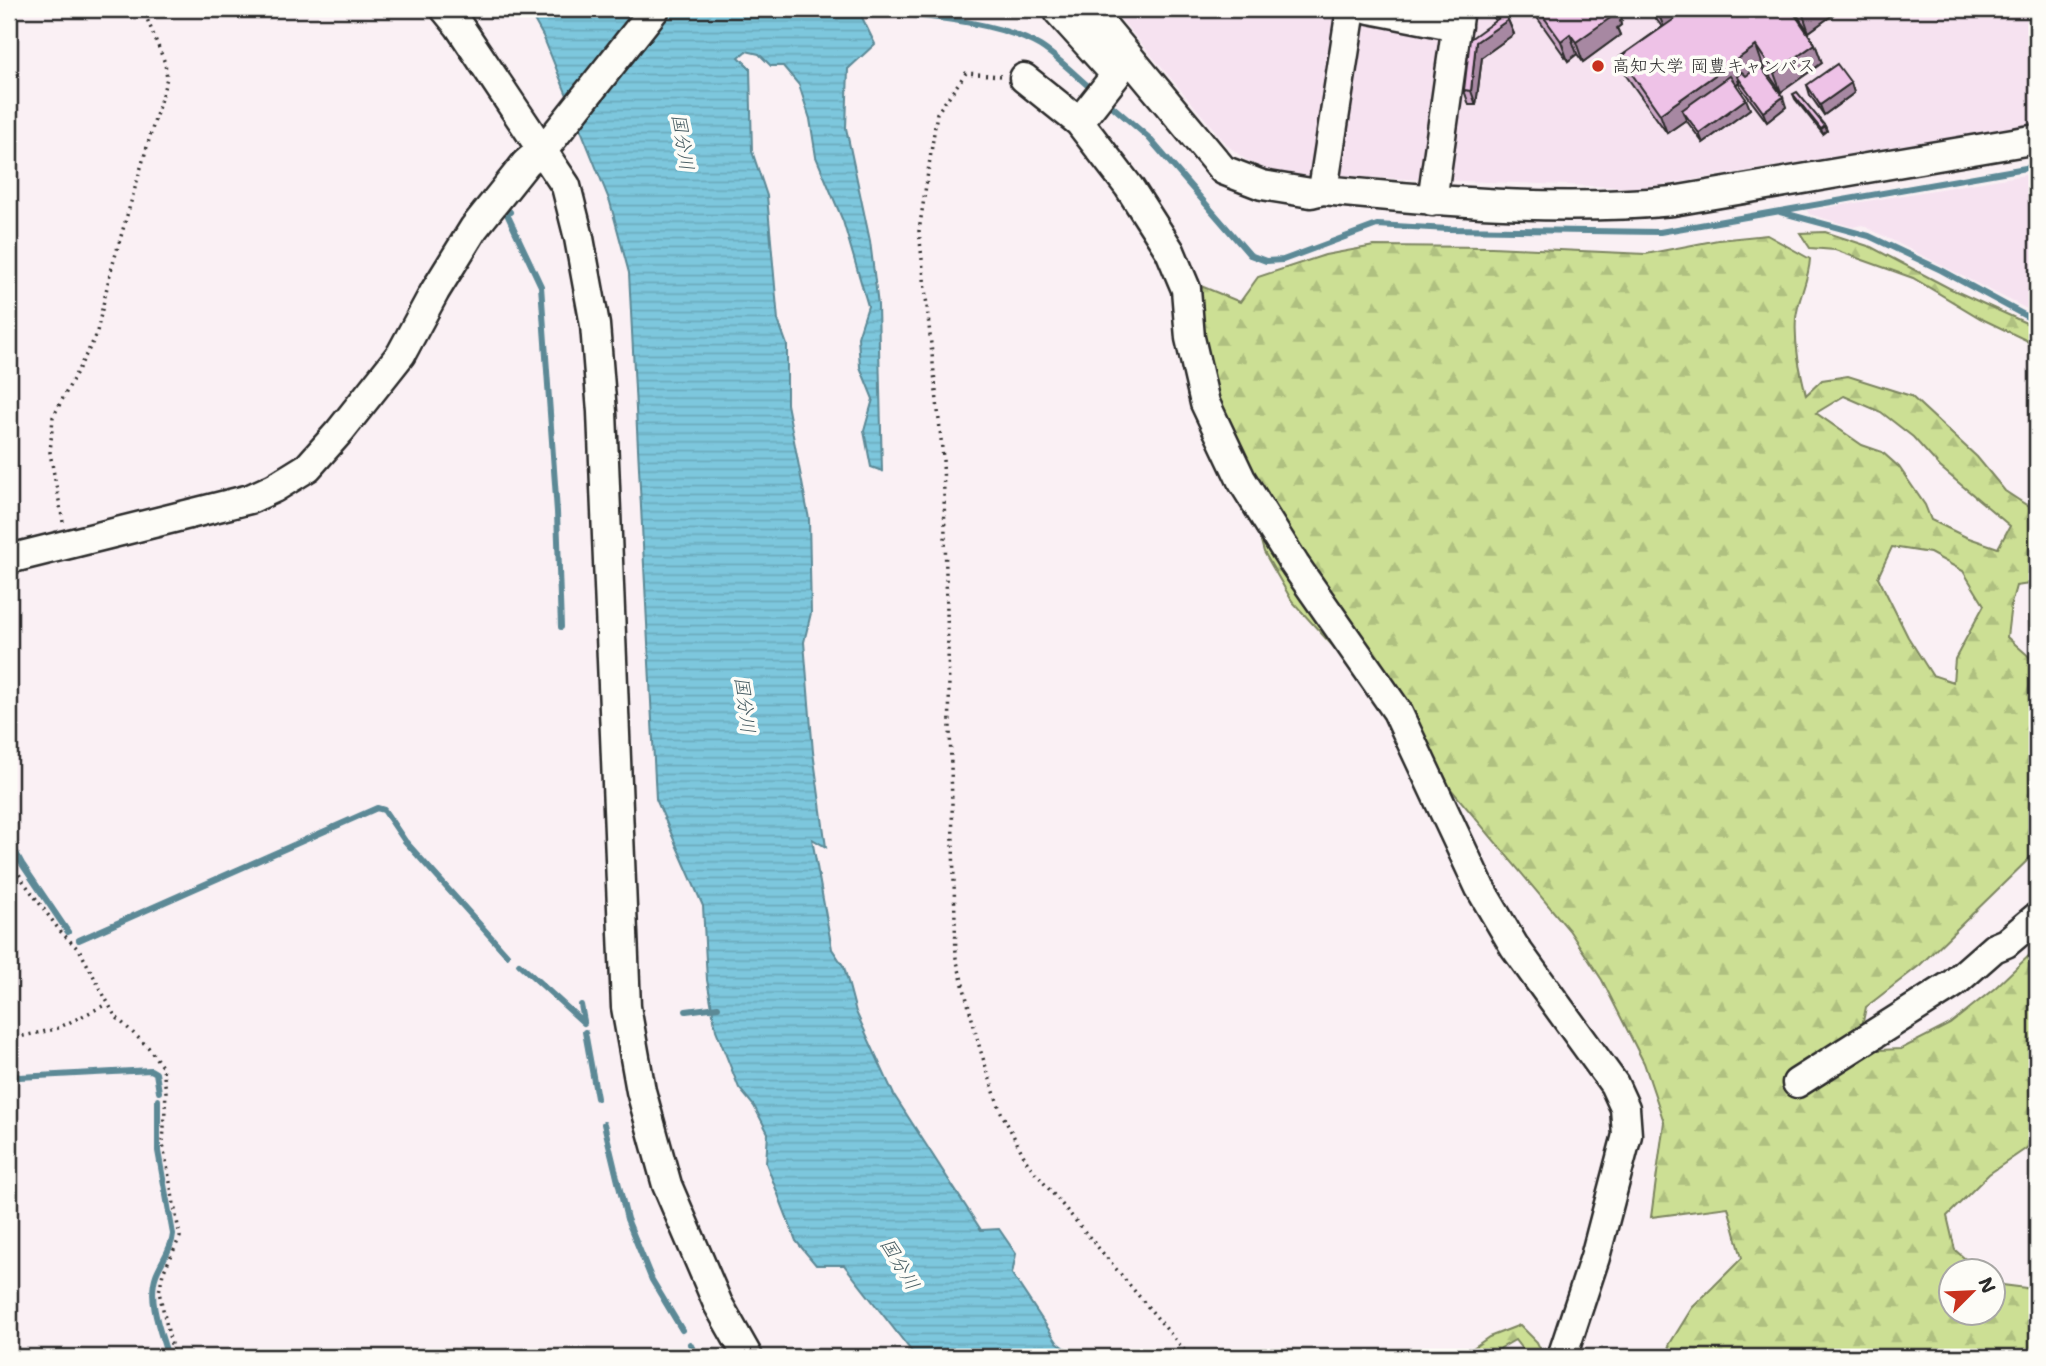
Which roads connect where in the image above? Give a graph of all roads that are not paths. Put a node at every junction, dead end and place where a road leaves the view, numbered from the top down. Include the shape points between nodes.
1 (445, 9) edge
2 (655, 9) edge
3 (1062, 9) edge
4 (1089, 9) edge
5 (1351, 9) edge
6 (1370, 9) edge
7 (1458, 17) edge
8 (1024, 78) road end
9 (1084, 116) junction
10 (2037, 139) edge
11 (544, 147) junction
12 (1323, 190) junction
13 (1432, 201) junction
14 (9, 559) edge
15 (2037, 917) edge
16 (1797, 1083) dead end
17 (748, 1357) edge
18 (1562, 1357) edge

1 - 11 street
2 - 11 street
3 - 9 street via 1059,12 1116,75
4 - 12 street via 1223,170 1262,185 1311,193
5 - 12 street
6 - 7 street
7 - 13 street
8 - 9 street
9 - 18 street via 1171,251 1186,289 1190,338 1205,403 1241,479 1397,710 1480,888 1514,946 1614,1084 1625,1108 1627,1135 1595,1257
10 - 13 street via 1673,201 1620,206
11 - 14 street via 526,163 462,245 391,368 308,467 250,499
11 - 17 street via 566,186 595,325 626,1007 641,1091 667,1185 718,1304
12 - 13 street
15 - 16 street via 1954,984

